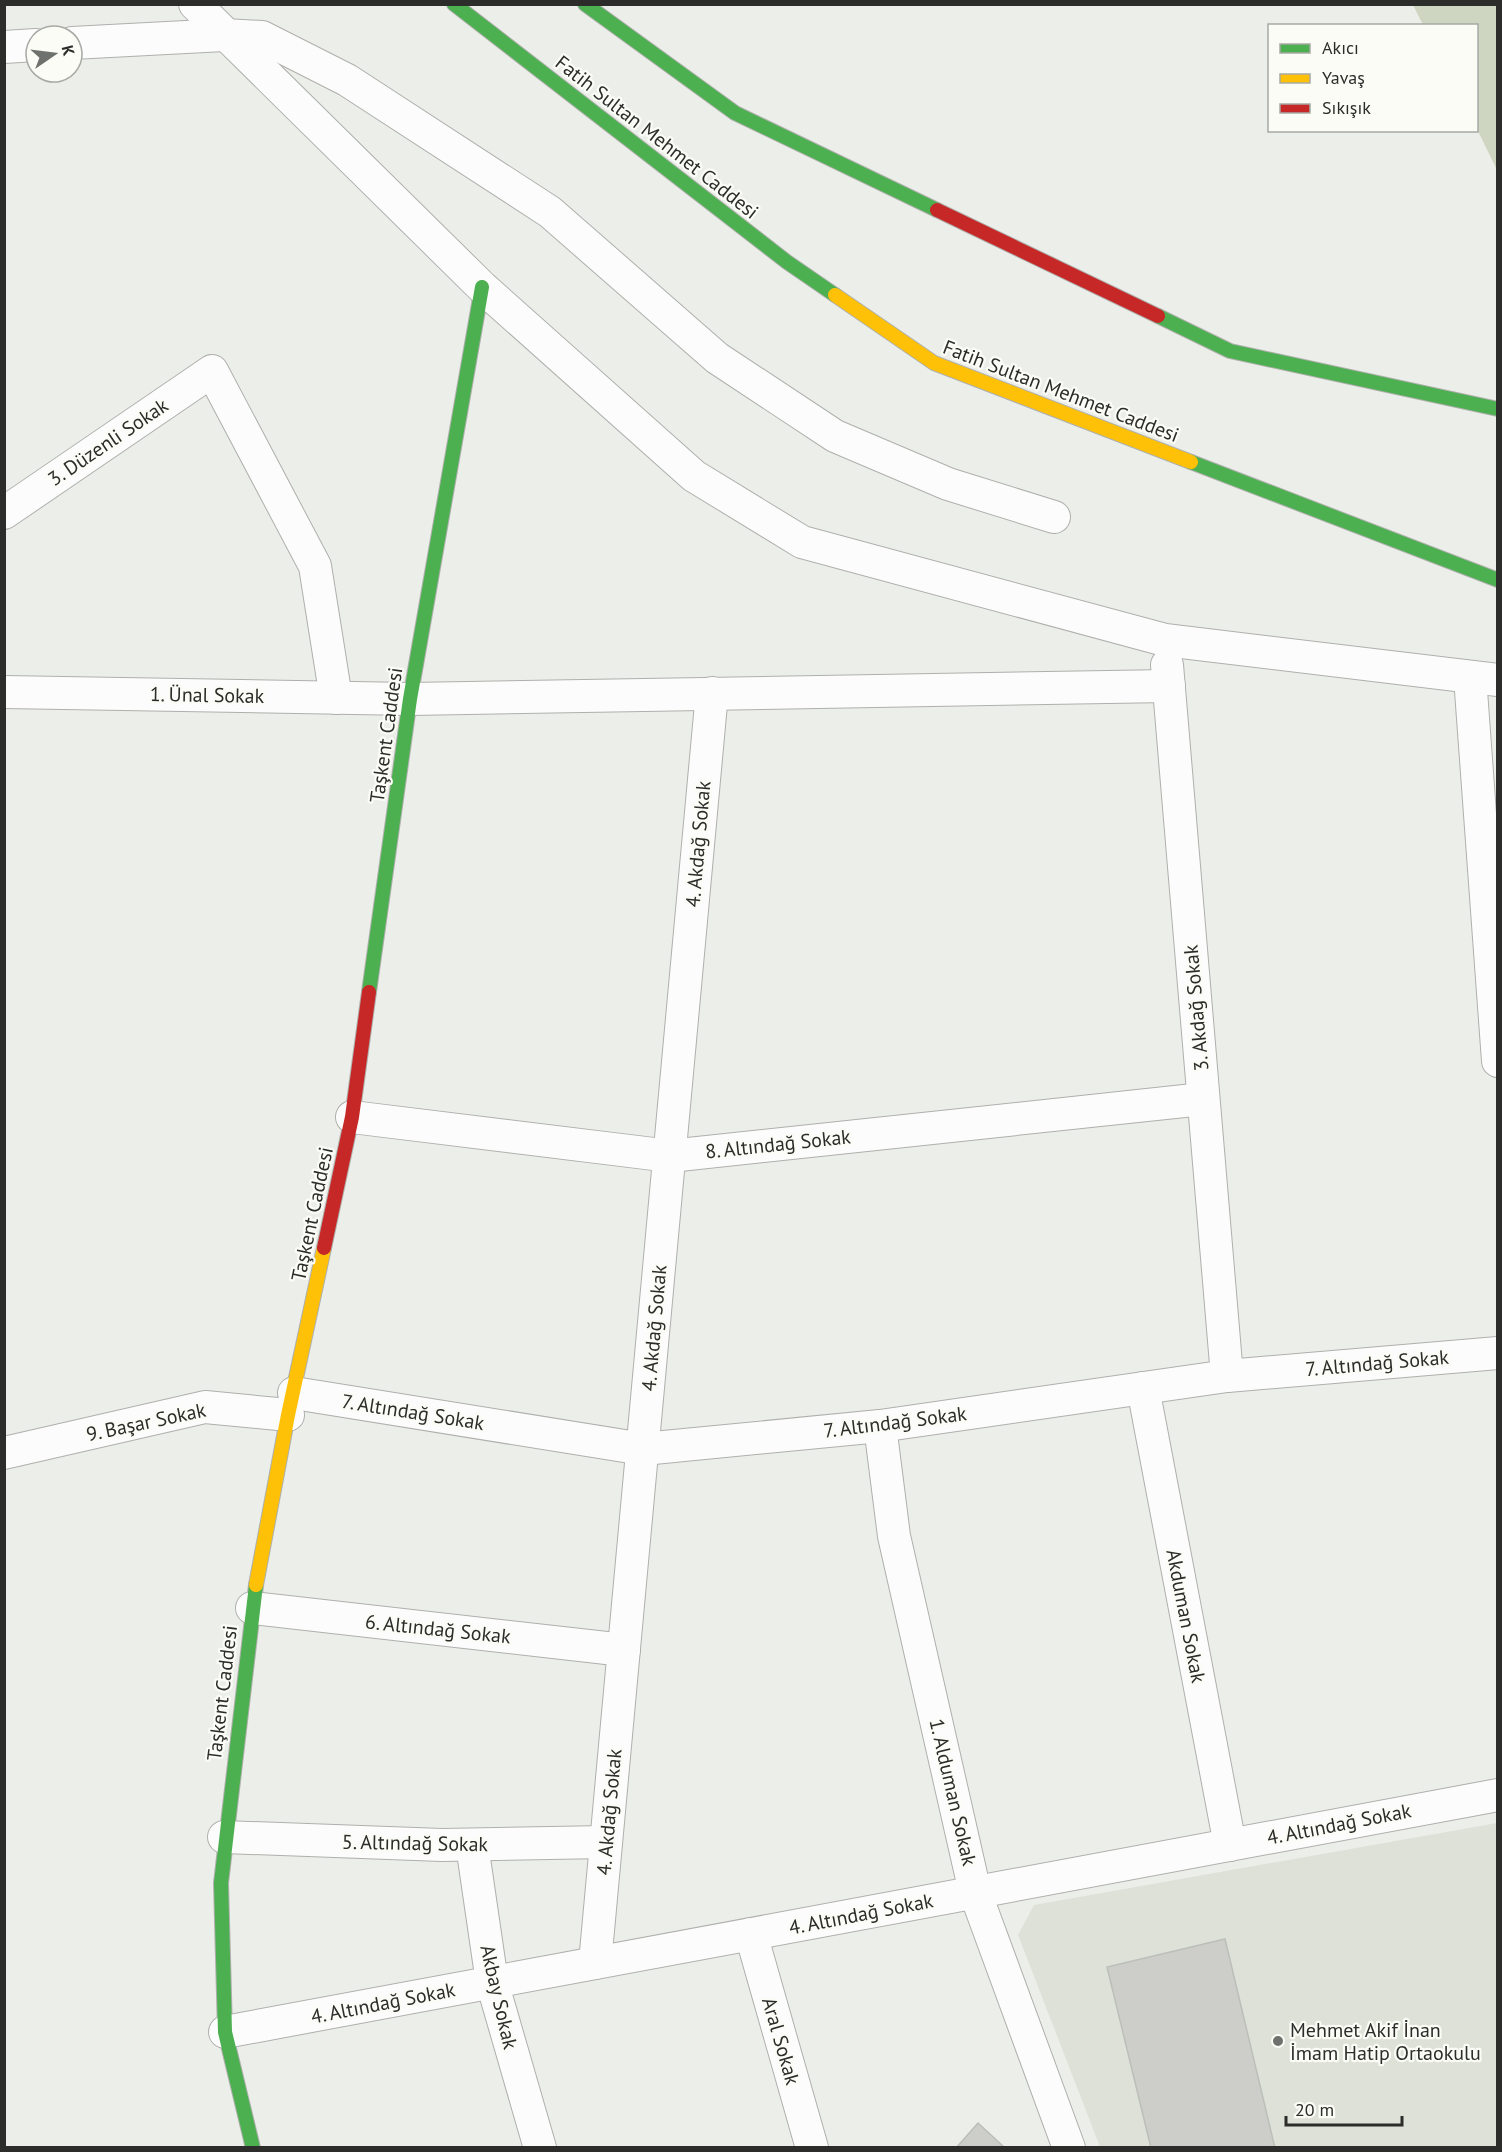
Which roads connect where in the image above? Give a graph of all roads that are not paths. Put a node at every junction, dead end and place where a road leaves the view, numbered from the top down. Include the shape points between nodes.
1 (195, 4) edge
2 (454, 4) edge
3 (585, 4) edge
4 (224, 35) junction
5 (84, 42) edge
6 (482, 287) junction
7 (1497, 409) edge
8 (4, 513) edge
9 (1054, 517) dead end
10 (1497, 580) edge
11 (1165, 640) junction
12 (1484, 678) edge
13 (1169, 686) junction
14 (4, 692) edge
15 (712, 693) junction
16 (336, 698) junction
17 (410, 699) junction
18 (1497, 1061) edge
19 (1203, 1099) junction
20 (352, 1117) junction
21 (670, 1156) junction
22 (1497, 1353) edge
23 (1227, 1376) junction
24 (1143, 1388) junction
25 (291, 1404) junction
26 (879, 1426) junction
27 (643, 1449) junction
28 (4, 1452) edge
29 (252, 1608) junction
30 (624, 1650) junction
31 (1497, 1795) edge
32 (224, 1837) junction
33 (606, 1842) junction
34 (472, 1845) junction
35 (1230, 1845) junction
36 (975, 1892) junction
37 (751, 1934) junction
38 (595, 1963) junction
39 (492, 1982) junction
40 (225, 2032) junction
41 (253, 2148) edge
42 (540, 2148) edge
43 (812, 2148) edge
44 (1069, 2148) edge

1 - 4 street
2 - 10 main road, Fatih Sultan Mehmet Caddesi via 787,262 934,363
3 - 7 main road via 735,113 1230,351
4 - 5 street
4 - 6 street
4 - 9 street via 262,37 348,80 540,206 717,358 835,435 948,484
6 - 11 street via 694,476 802,542
6 - 17 main road, Taşkent Caddesi
8 - 16 street, 3. Düzenli Sokak via 212,371 315,566
11 - 12 street
11 - 13 street, 3. Akdağ Sokak
12 - 18 street
13 - 15 street, 1. Ünal Sokak
13 - 19 street, 3. Akdağ Sokak
14 - 16 street, 1. Ünal Sokak
15 - 17 street, 1. Ünal Sokak
15 - 21 street, 4. Akdağ Sokak
16 - 17 street, 1. Ünal Sokak
17 - 20 main road, Taşkent Caddesi
19 - 21 street, 8. Altındağ Sokak
19 - 23 street, 3. Akdağ Sokak
20 - 21 street, 8. Altındağ Sokak
20 - 25 main road, Taşkent Caddesi
21 - 27 street, 4. Akdağ Sokak
22 - 23 street, 7. Altındağ Sokak
23 - 24 street, 7. Altındağ Sokak
24 - 26 street, 7. Altındağ Sokak
24 - 35 street, Akduman Sokak
25 - 27 street, 7. Altındağ Sokak
25 - 28 street, 9. Başar Sokak via 205,1407
25 - 29 main road, Taşkent Caddesi
26 - 27 street, 7. Altındağ Sokak
26 - 36 street, 1. Alduman Sokak via 894,1536
27 - 30 street, 4. Akdağ Sokak
29 - 30 street, 6. Altındağ Sokak
29 - 32 main road, Taşkent Caddesi
30 - 33 street, 4. Akdağ Sokak
31 - 35 street, 4. Altındağ Sokak
32 - 34 street, 5. Altındağ Sokak
32 - 40 main road, Taşkent Caddesi via 221,1882
33 - 34 street, 5. Altındağ Sokak
33 - 38 street, 4. Akdağ Sokak
34 - 39 street, Akbay Sokak
35 - 36 street, 4. Altındağ Sokak
36 - 37 street, 4. Altındağ Sokak
36 - 44 street, 1. Alduman Sokak
37 - 38 street, 4. Altındağ Sokak
37 - 43 street, Aral Sokak
38 - 39 street, 4. Altındağ Sokak
39 - 40 street, 4. Altındağ Sokak
39 - 42 street, Akbay Sokak
40 - 41 main road, Taşkent Caddesi

